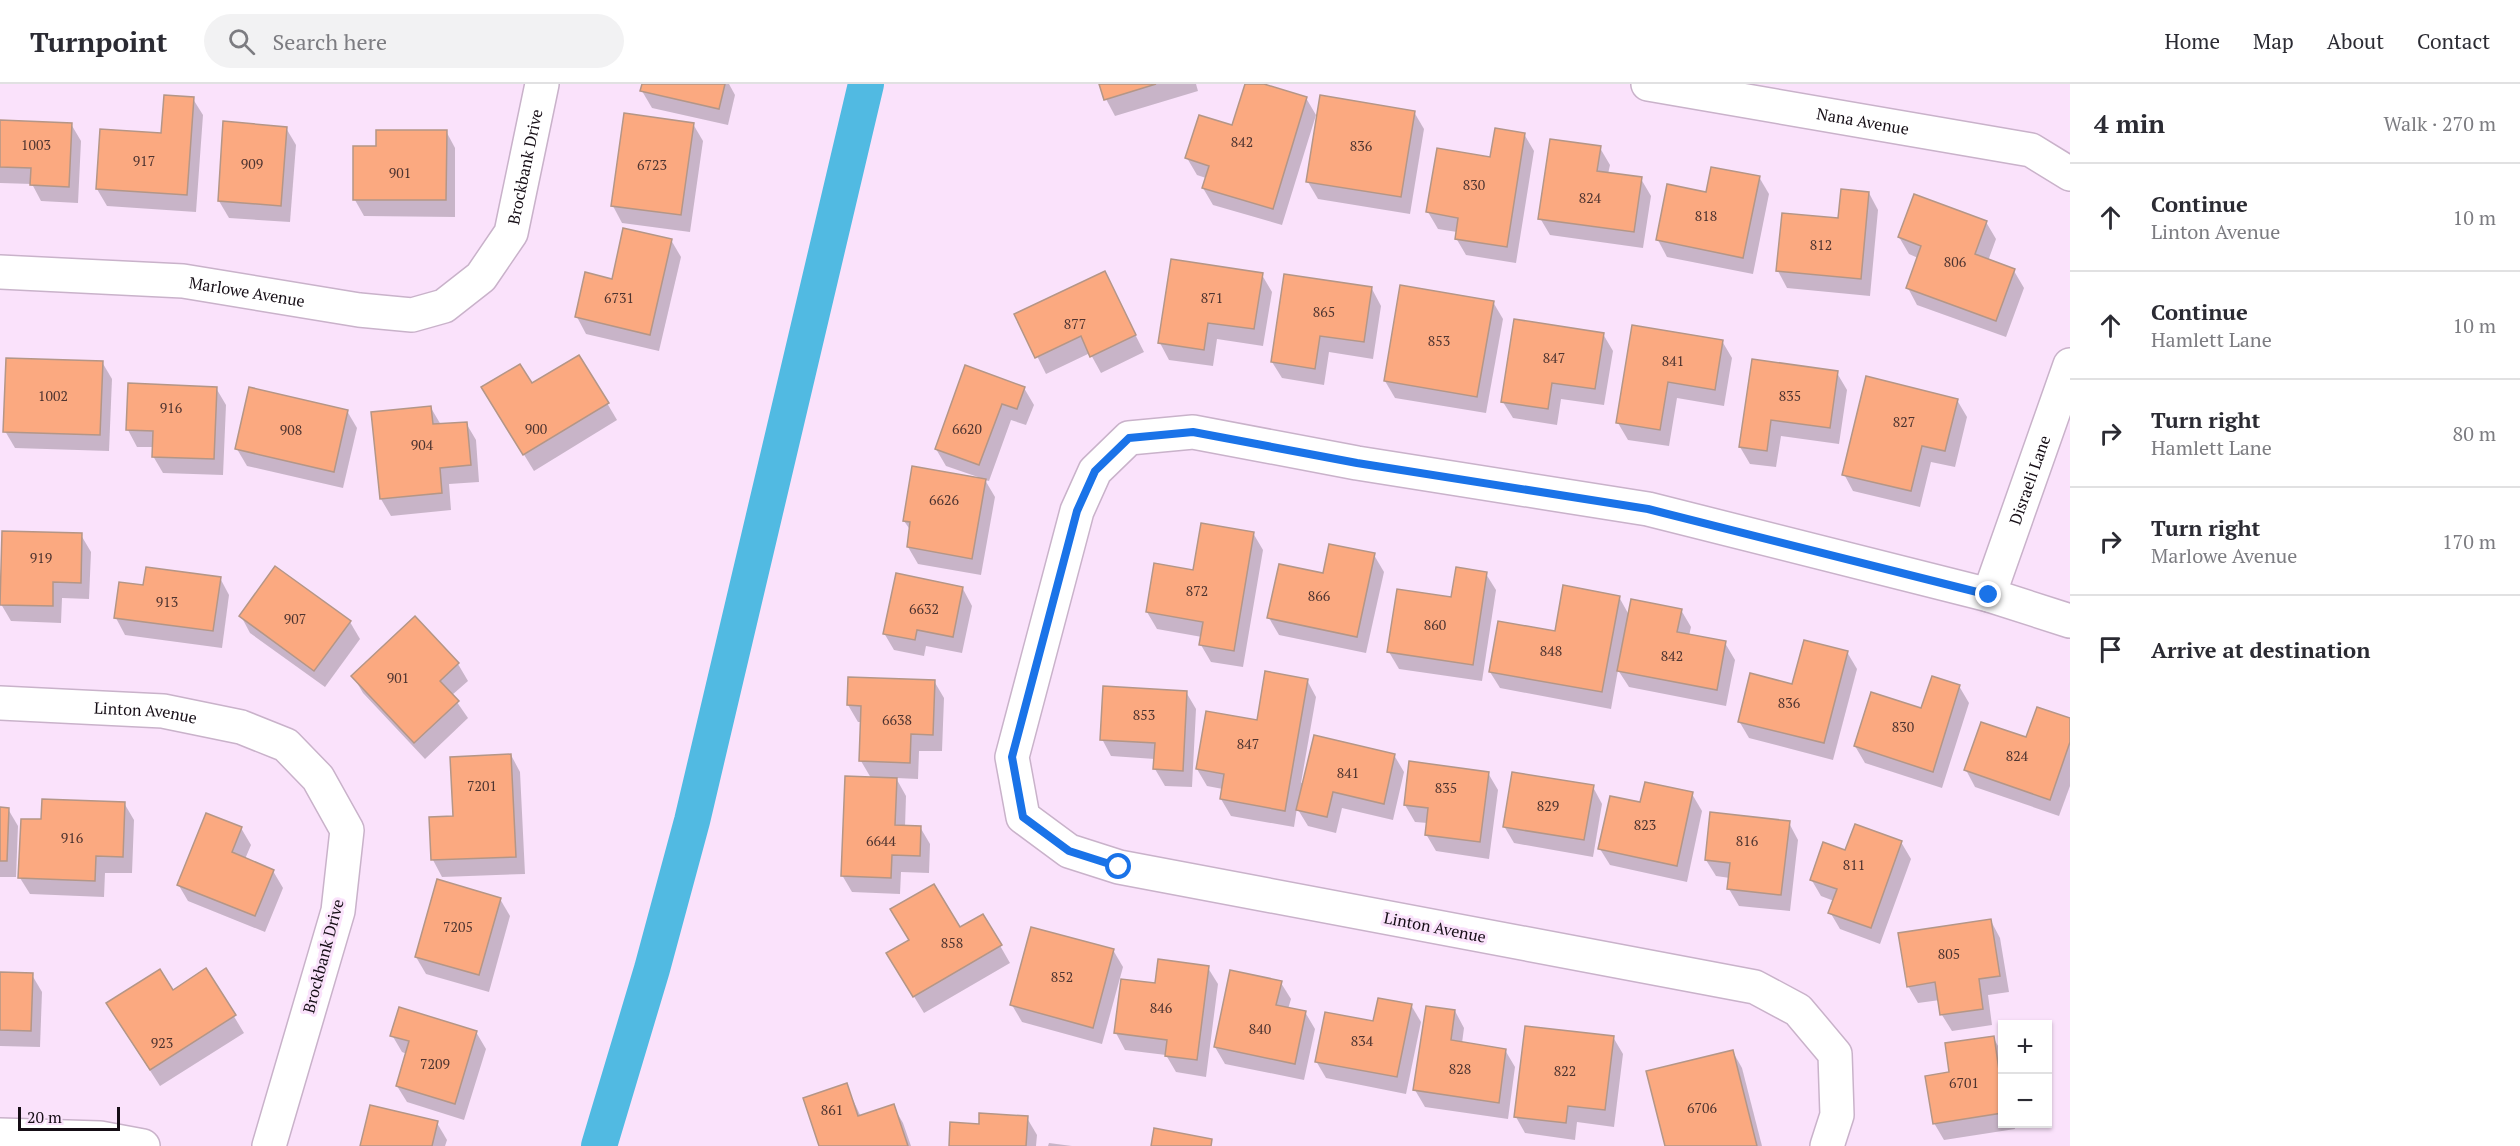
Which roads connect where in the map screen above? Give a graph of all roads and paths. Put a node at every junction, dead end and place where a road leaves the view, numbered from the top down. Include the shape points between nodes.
1 (542, 84) edge
2 (1648, 84) edge
3 (2070, 174) edge
4 (0, 272) edge
5 (481, 277) joint
6 (2070, 365) edge
7 (1989, 595) junction
8 (2070, 621) edge
9 (0, 703) edge
10 (286, 746) joint
11 (0, 1135) edge
12 (143, 1146) edge
13 (269, 1146) edge
14 (1827, 1146) edge

1 - 5 street, Brockbank Drive via 511,233
2 - 3 street, Nana Avenue via 2031,150
4 - 5 street, Marlowe Avenue via 183,281 412,315 444,306
6 - 7 street, Disraeli Lane
7 - 8 street
7 - 14 street, Linton Avenue via 1648,509 1357,463 1193,432 1129,438 1095,471 1077,511 1012,757 1023,817 1069,851 1119,867 1755,987 1798,1010 1835,1054 1837,1114
9 - 10 street, Linton Avenue via 163,711 241,727
10 - 13 street, Brockbank Drive via 318,778 347,830 338,911
11 - 12 street via 100,1138

